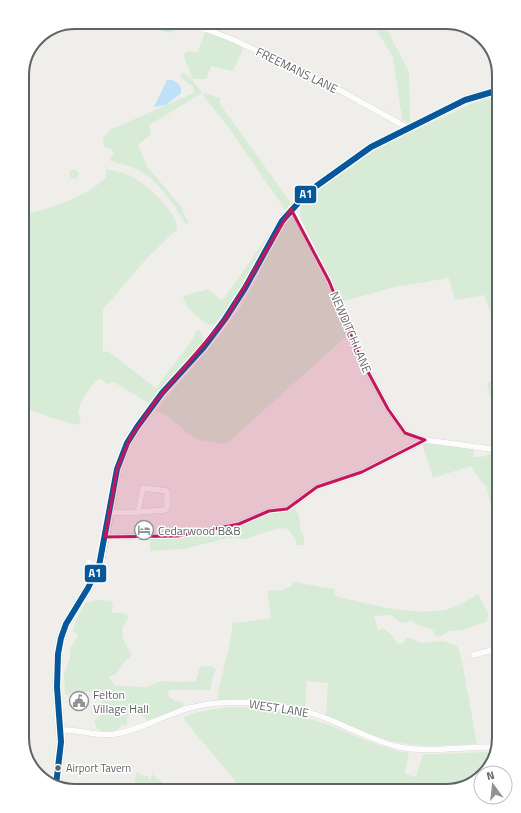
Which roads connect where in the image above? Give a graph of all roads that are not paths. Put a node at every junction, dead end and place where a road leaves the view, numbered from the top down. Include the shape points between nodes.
1 (205, 29) edge
2 (492, 92) edge
3 (408, 128) junction
4 (291, 209) junction
5 (425, 440) junction
6 (492, 449) edge
7 (109, 512) junction
8 (138, 512) junction
9 (105, 537) junction
10 (88, 562) dead end
11 (97, 569) junction
12 (492, 650) edge
13 (474, 655) dead end
14 (61, 730) junction
15 (491, 747) edge
16 (57, 780) edge

1 - 3 street, FREEMANS LANE via 234,40 341,91
2 - 3 highway via 465,100
3 - 4 highway via 370,147 341,167 308,192
4 - 5 street, NEWDITCH LANE via 329,281 360,357 396,423 405,433
4 - 7 highway via 225,319 204,347 154,402 130,438 117,469
5 - 6 street, NEWDITCH LANE
5 - 9 street via 362,472 317,487 287,509 269,511 239,524 178,536
7 - 8 street
7 - 9 highway
8 - 8 street via 166,510 167,491 143,488
9 - 11 highway
10 - 11 street
11 - 14 highway via 66,624 61,638 56,687
12 - 13 street
14 - 15 street, WEST LANE via 115,734 197,706 238,702 286,707 306,712 401,747
14 - 16 highway

